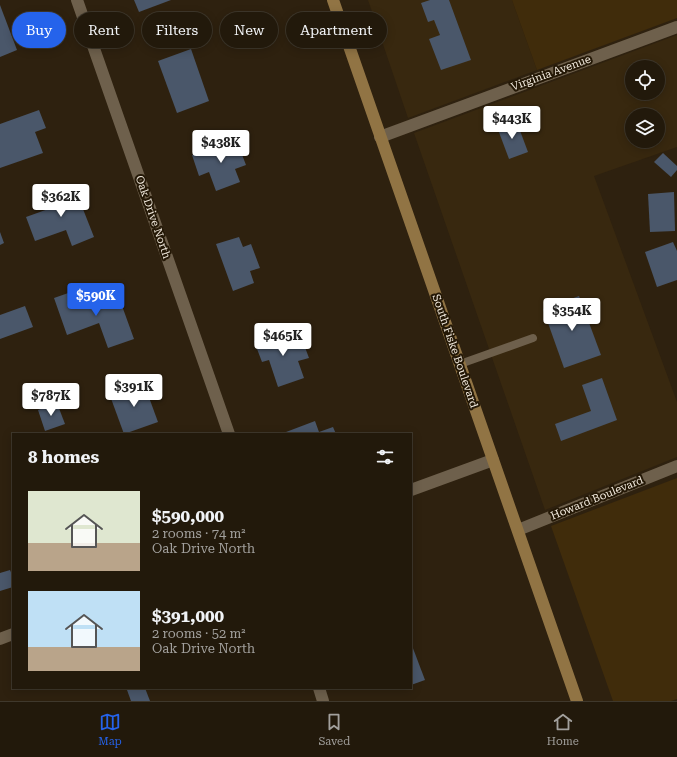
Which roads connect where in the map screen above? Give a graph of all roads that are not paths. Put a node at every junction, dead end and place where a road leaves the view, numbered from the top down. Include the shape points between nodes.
1 (77, 0) edge
2 (333, 0) edge
3 (677, 27) edge
4 (380, 137) junction
5 (532, 338) dead end
6 (460, 364) junction
7 (229, 433) edge
8 (493, 460) junction
9 (677, 466) edge
10 (412, 490) edge
11 (518, 530) junction
12 (12, 634) edge
13 (0, 639) edge
14 (319, 689) edge
15 (323, 701) edge
16 (577, 701) edge

1 - 7 street, Oak Drive North
2 - 4 main road, South Fiske Boulevard
3 - 4 street, Virginia Avenue
4 - 6 main road, South Fiske Boulevard
5 - 6 lane
6 - 8 main road, South Fiske Boulevard
8 - 10 street
8 - 11 main road, South Fiske Boulevard
9 - 11 street, Howard Boulevard
11 - 16 main road, South Fiske Boulevard
12 - 13 street
14 - 15 street

